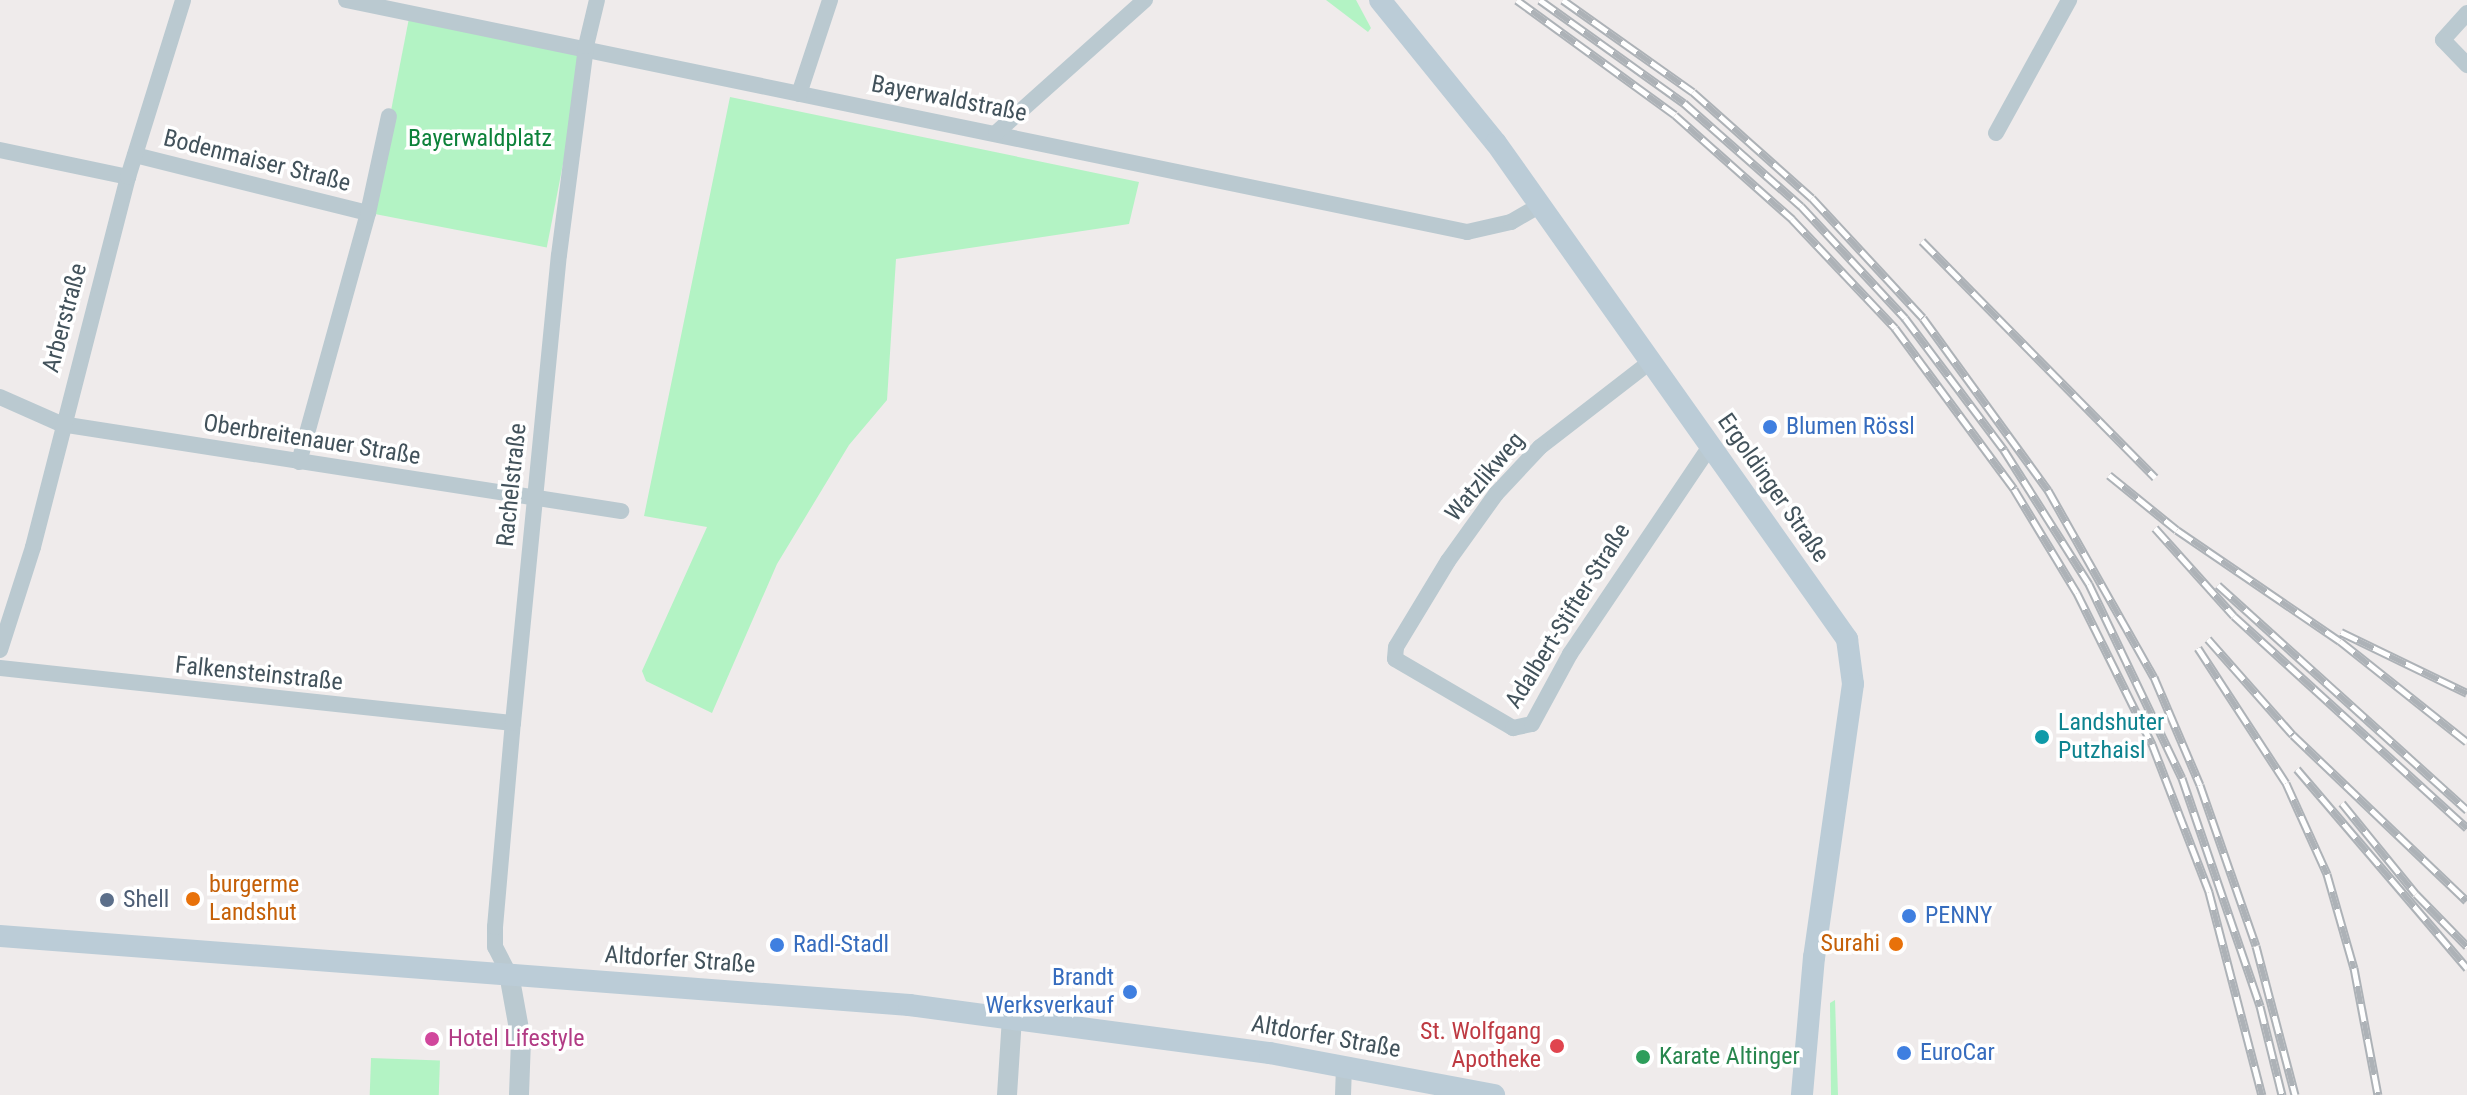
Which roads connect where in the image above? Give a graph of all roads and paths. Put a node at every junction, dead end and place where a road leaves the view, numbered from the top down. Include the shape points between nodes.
1 (183, 0) edge
2 (346, 0) edge
3 (597, 0) edge
4 (830, 0) edge
5 (1145, 0) edge
6 (1380, 0) edge
7 (2069, 0) edge
8 (2467, 13) edge
9 (586, 46) junction
10 (2467, 65) edge
11 (799, 94) junction
12 (389, 116) dead end
13 (996, 133) junction
14 (1996, 133) dead end
15 (0, 150) edge
16 (135, 155) junction
17 (128, 177) junction
18 (1539, 206) junction
19 (368, 213) junction
20 (1650, 362) junction
21 (0, 397) edge
22 (61, 424) junction
23 (1711, 445) junction
24 (299, 462) junction
25 (535, 500) junction
26 (621, 511) dead end
27 (0, 650) edge
28 (1394, 656) joint
29 (0, 668) edge
30 (513, 723) junction
31 (0, 936) edge
32 (509, 974) junction
33 (1012, 1018) junction
34 (1344, 1066) junction
35 (519, 1095) edge
36 (1007, 1095) edge
37 (1343, 1095) edge
38 (1494, 1095) edge
39 (1802, 1095) edge

1 - 16 street, Arberstraße
2 - 9 street, Bayerwaldstraße
3 - 9 street, Rachelstraße
4 - 11 street
5 - 13 street
6 - 18 main road, Ergoldinger Straße via 1449,80
7 - 14 street
8 - 10 street via 2443,40
9 - 11 street, Bayerwaldstraße
9 - 25 street, Rachelstraße
11 - 13 street, Bayerwaldstraße
12 - 19 street, Bodenmaiser Straße
13 - 18 street, Bayerwaldstraße via 1467,232 1511,222
15 - 17 street
16 - 17 street, Arberstraße
16 - 19 street, Bodenmaiser Straße
17 - 22 street, Arberstraße
18 - 20 main road, Ergoldinger Straße
19 - 24 street, Bodenmaiser Straße
20 - 23 main road, Ergoldinger Straße
20 - 28 street, Watzlikweg via 1540,447 1496,494 1448,561
21 - 22 street, Oberbreitenauer Straße
22 - 24 street, Oberbreitenauer Straße
22 - 27 street, Arberstraße via 33,547
23 - 28 street, Adalbert-Stifter-Straße via 1570,654 1532,724 1513,728
23 - 39 main road, Ergoldinger Straße via 1841,629 1852,664
24 - 25 street, Oberbreitenauer Straße
25 - 26 street, Oberbreitenauer Straße
25 - 30 street, Rachelstraße
29 - 30 street, Falkensteinstraße
30 - 32 street, Rachelstraße via 495,927 495,947
31 - 32 main road, Altdorfer Straße
32 - 33 main road, Altdorfer Straße via 691,985
32 - 35 street via 521,1040
33 - 34 main road, Altdorfer Straße
33 - 36 street
34 - 37 street
34 - 38 main road, Altdorfer Straße

